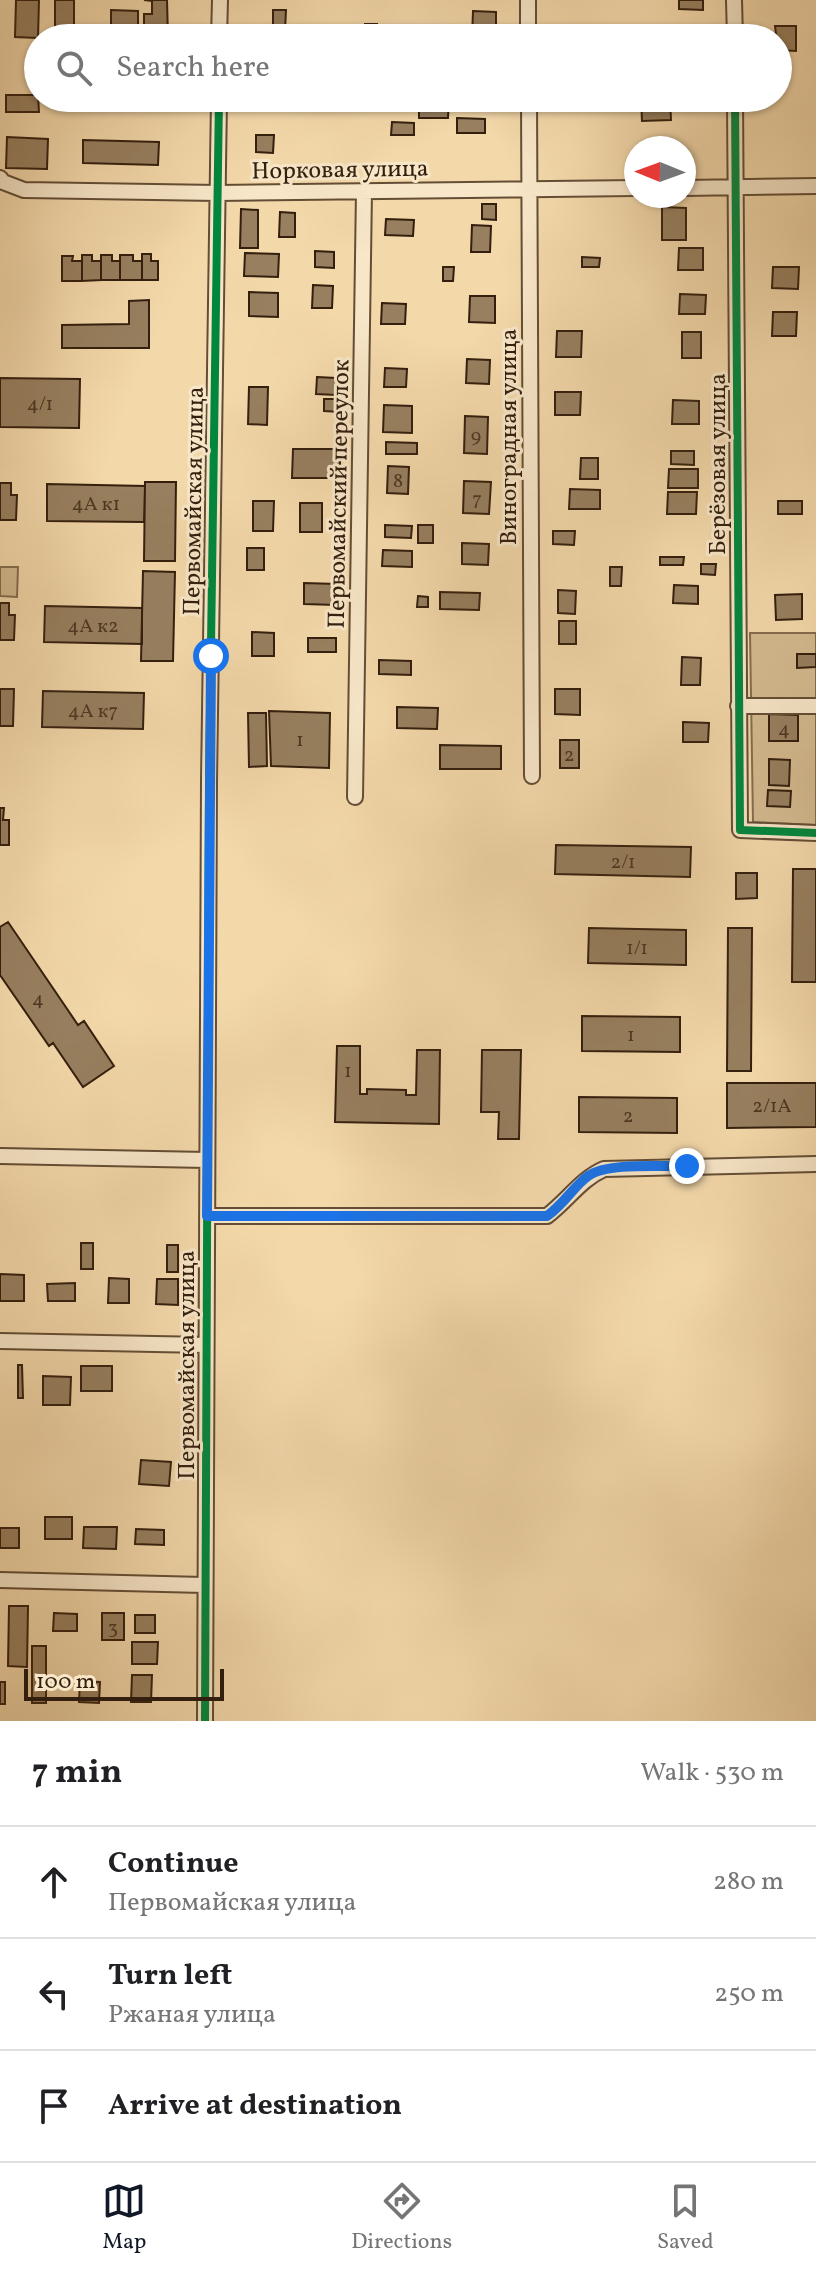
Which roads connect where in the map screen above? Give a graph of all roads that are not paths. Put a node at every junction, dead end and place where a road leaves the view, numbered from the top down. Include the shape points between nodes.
1 (220, 0) edge
2 (528, 0) edge
3 (734, 0) edge
4 (219, 24) edge
5 (528, 24) edge
6 (735, 24) edge
7 (219, 112) edge
8 (529, 112) edge
9 (735, 112) edge
10 (0, 178) edge
11 (816, 186) edge
12 (735, 187) junction
13 (624, 188) edge
14 (696, 188) edge
15 (529, 189) junction
16 (364, 191) junction
17 (218, 193) junction
18 (738, 706) junction
19 (816, 706) edge
20 (532, 776) dead end
21 (355, 797) dead end
22 (816, 833) edge
23 (0, 1156) edge
24 (207, 1160) junction
25 (816, 1164) edge
26 (207, 1216) junction
27 (0, 1341) edge
28 (206, 1345) junction
29 (0, 1580) edge
30 (204, 1585) junction
31 (205, 1721) edge

1 - 4 street
2 - 5 street
3 - 6 street
7 - 17 street, Первомайская улица
8 - 15 street, Виноградная улица
9 - 12 street, Берёзовая улица
10 - 17 street, Норковая улица via 24,190
11 - 12 street
12 - 14 street
12 - 18 street, Берёзовая улица
13 - 15 street, Норковая улица
15 - 16 street, Норковая улица
15 - 20 street, Виноградная улица
16 - 17 street, Норковая улица
16 - 21 street, Первомайский переулок
17 - 24 street, Первомайская улица
18 - 19 street
18 - 22 street, Берёзовая улица via 740,830
23 - 24 street
24 - 26 street, Первомайская улица
25 - 26 street via 604,1169 587,1176 547,1216
26 - 28 street, Первомайская улица
27 - 28 street
28 - 30 street, Первомайская улица
29 - 30 street
30 - 31 street, Первомайская улица

